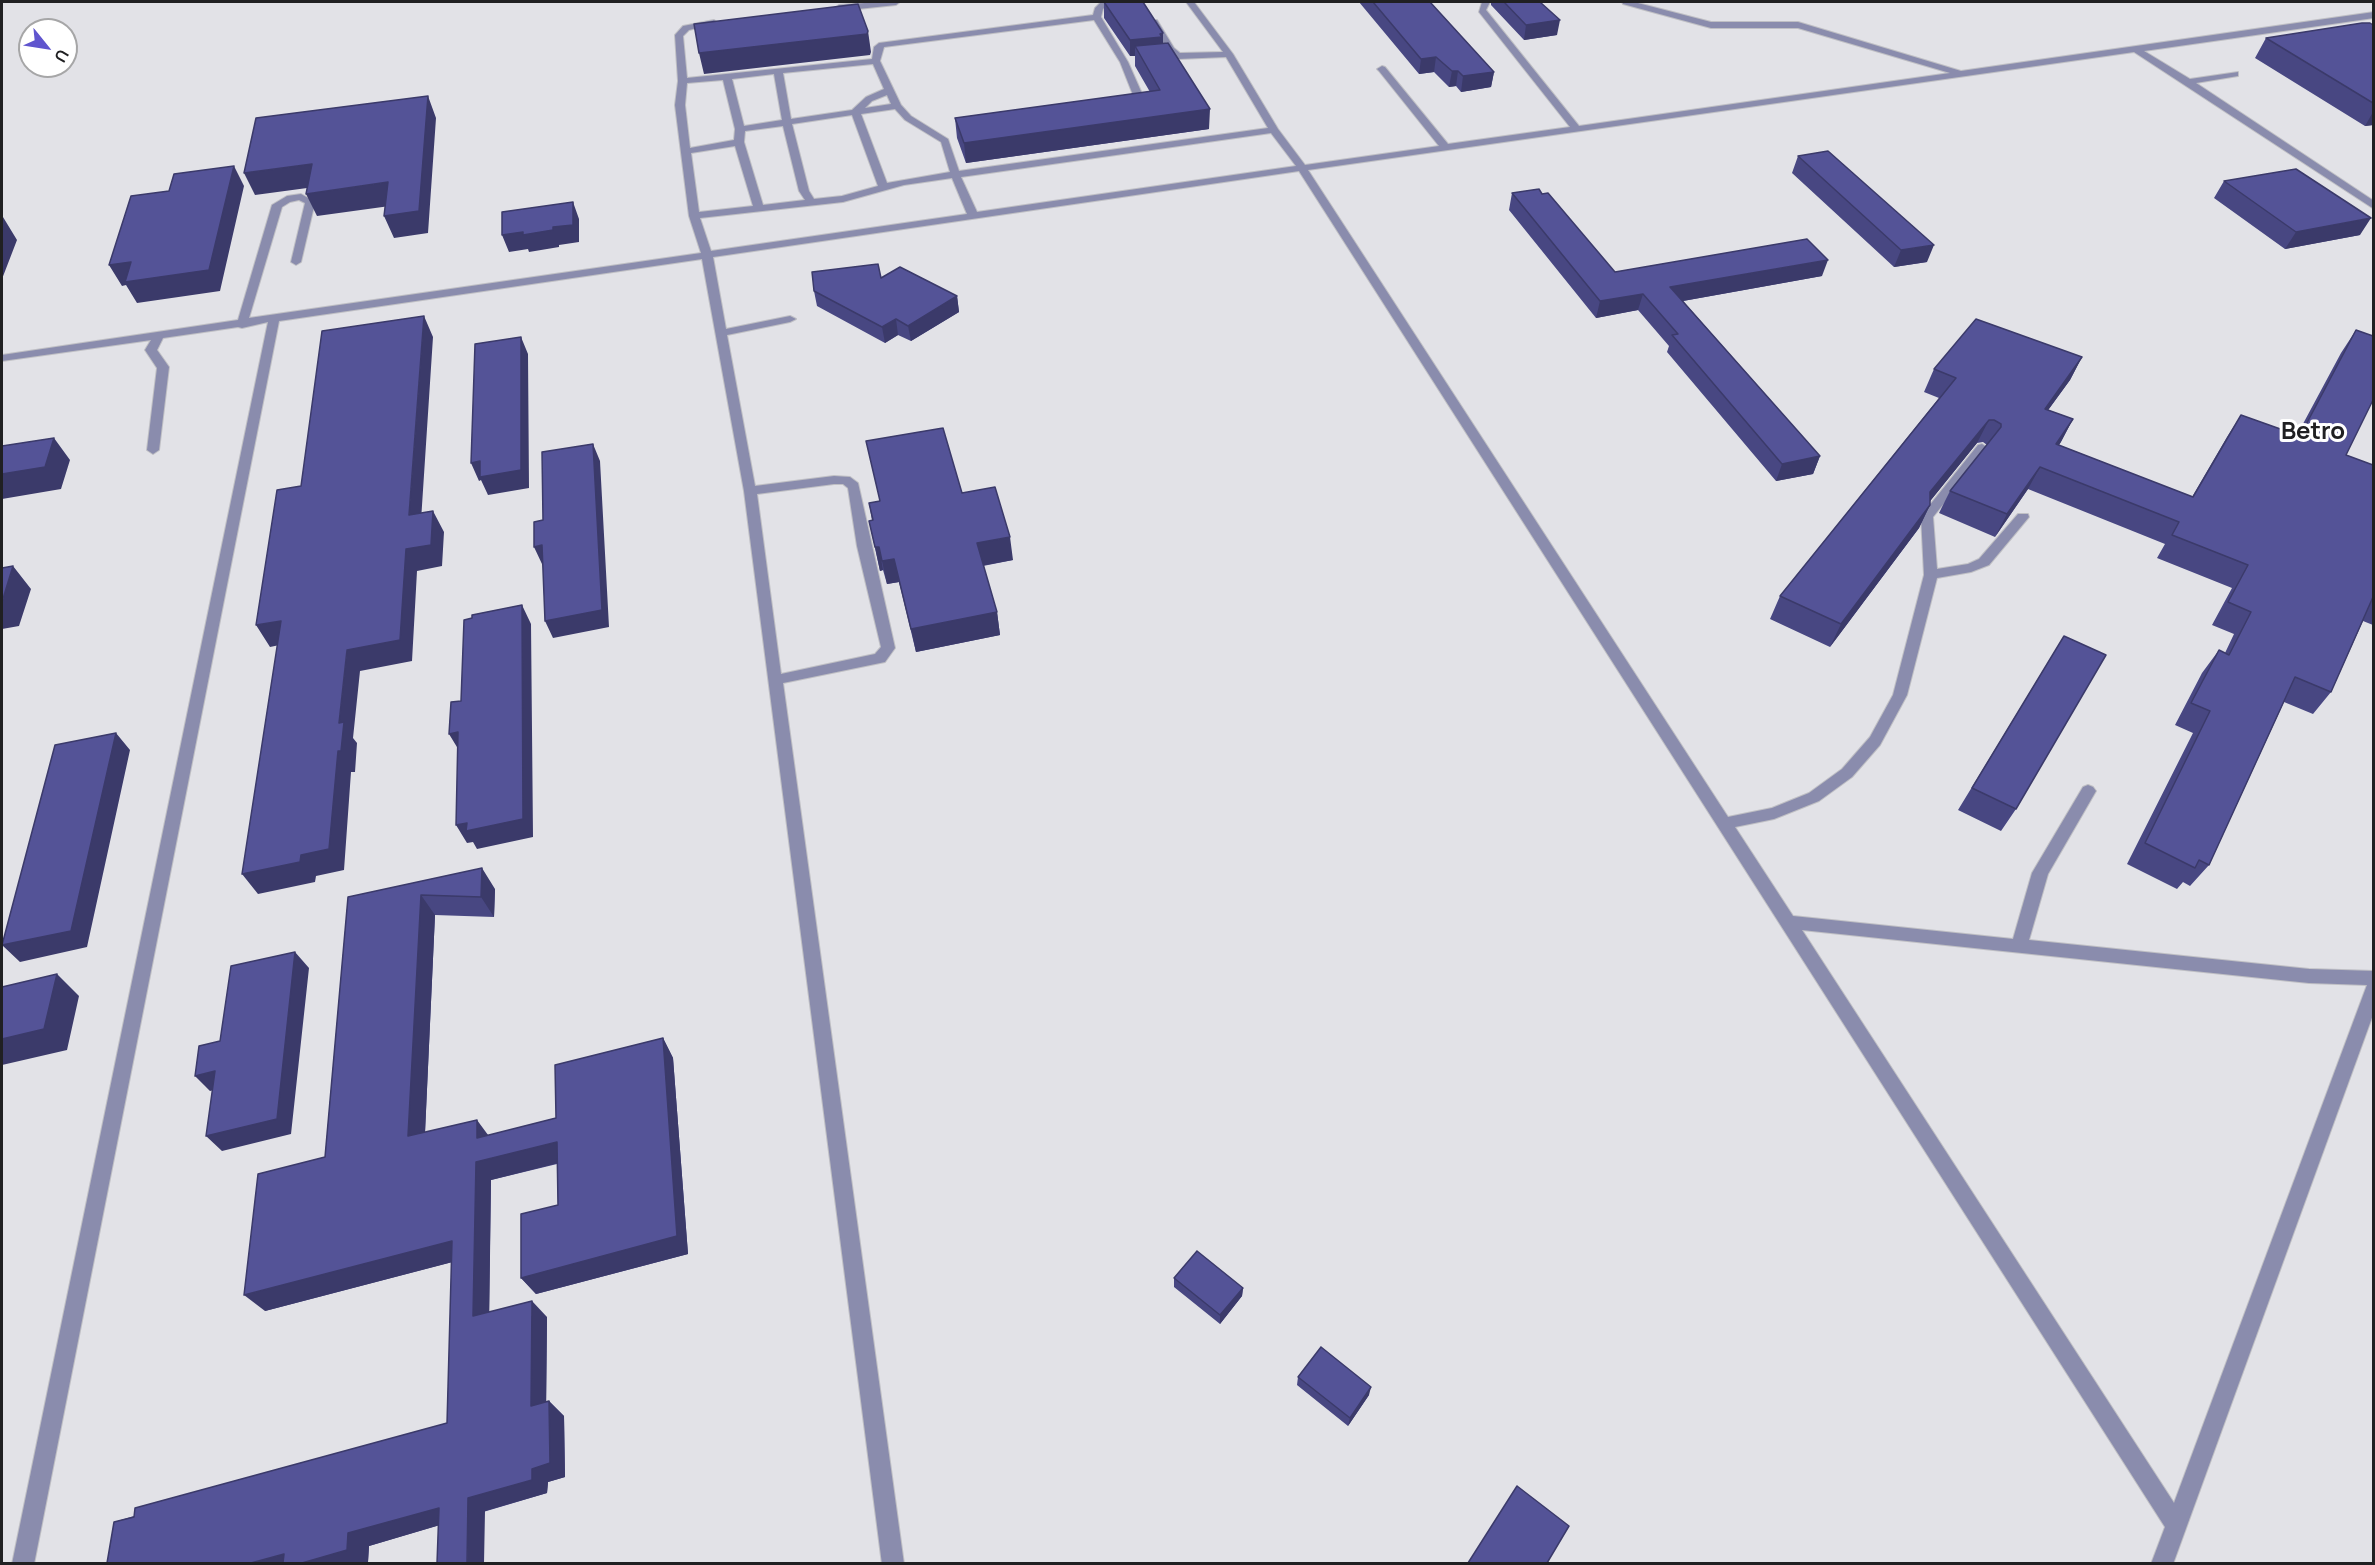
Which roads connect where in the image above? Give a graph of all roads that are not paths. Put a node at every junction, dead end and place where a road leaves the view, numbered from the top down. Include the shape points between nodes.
1 (896, 2) edge
2 (1111, 2) edge
3 (1190, 2) edge
4 (1486, 2) edge
5 (1626, 2) edge
6 (825, 10) edge
7 (1148, 11) edge
8 (2373, 15) edge
9 (1097, 17) junction
10 (2331, 21) junction
11 (719, 22) edge
12 (2348, 31) edge
13 (2135, 49) junction
14 (1229, 54) junction
15 (1178, 56) junction
16 (1167, 57) edge
17 (1135, 61) edge
18 (876, 62) junction
19 (1124, 62) junction
20 (1382, 69) dead end
21 (778, 72) junction
22 (1965, 74) junction
23 (2235, 74) dead end
24 (727, 78) junction
25 (683, 81) junction
26 (2188, 82) junction
27 (890, 90) junction
28 (1142, 105) edge
29 (897, 106) junction
30 (855, 112) junction
31 (787, 122) junction
32 (740, 129) junction
33 (1274, 130) junction
34 (1577, 130) junction
35 (739, 142) junction
36 (1447, 149) junction
37 (687, 151) junction
38 (1302, 168) junction
39 (955, 174) junction
40 (883, 186) junction
41 (811, 202) junction
42 (2373, 206) edge
43 (759, 208) junction
44 (694, 216) junction
45 (974, 217) junction
46 (707, 255) junction
47 (296, 262) dead end
48 (790, 319) dead end
49 (274, 320) junction
50 (242, 325) junction
51 (721, 333) junction
52 (158, 336) junction
53 (2, 358) edge
54 (1982, 448) edge
55 (153, 450) dead end
56 (750, 491) junction
57 (2023, 518) edge
58 (1931, 575) junction
59 (775, 680) junction
60 (2088, 790) dead end
61 (1723, 824) junction
62 (1787, 922) junction
63 (2019, 947) junction
64 (2373, 978) edge
65 (2373, 988) edge
66 (2176, 1525) junction
67 (23, 1563) edge
68 (893, 1563) edge
69 (2162, 1563) edge

1 - 6 lane
2 - 9 lane via 1099,8
3 - 14 lane
4 - 34 lane via 1482,10
5 - 22 lane via 1711,25 1798,25
7 - 15 lane via 1170,50
8 - 10 lane
9 - 18 lane via 882,45 878,47
9 - 19 lane
10 - 12 lane
10 - 13 lane
11 - 25 lane via 686,28 679,35
13 - 22 lane
13 - 26 lane
14 - 15 lane
14 - 33 lane
15 - 16 lane
17 - 19 lane
18 - 21 lane
18 - 27 lane
19 - 28 lane
20 - 36 lane
21 - 24 lane
21 - 31 lane
22 - 34 lane
23 - 26 lane
24 - 25 lane
24 - 32 lane
25 - 37 lane via 680,105
26 - 42 lane
27 - 29 lane
27 - 30 lane via 869,99
29 - 30 lane
29 - 39 lane via 908,118 945,141
30 - 31 lane
30 - 40 lane
31 - 32 lane
31 - 41 lane via 804,191
32 - 35 lane
33 - 38 lane
33 - 39 lane
34 - 36 lane
35 - 37 lane
35 - 43 lane
36 - 38 lane
37 - 44 lane
38 - 45 lane
38 - 61 lane
39 - 40 lane
39 - 45 lane
40 - 41 lane via 843,199
41 - 43 lane
43 - 44 lane
44 - 46 lane
45 - 46 lane
46 - 49 lane
46 - 51 lane
47 - 50 lane via 310,202 301,197 277,205
48 - 51 lane
49 - 50 lane
49 - 67 lane
50 - 52 lane
51 - 56 lane
52 - 53 lane
52 - 55 lane via 151,350 163,367
54 - 58 lane via 1927,516
56 - 59 lane
56 - 59 lane via 834,480 846,480 854,486 888,648 880,657
57 - 58 lane via 1984,562
58 - 61 lane via 1900,695 1875,741 1847,773 1814,797 1774,813
59 - 68 lane
60 - 63 lane via 2040,873
61 - 62 lane
62 - 63 lane
62 - 66 lane
63 - 64 lane via 2309,976
65 - 66 lane
66 - 69 lane

